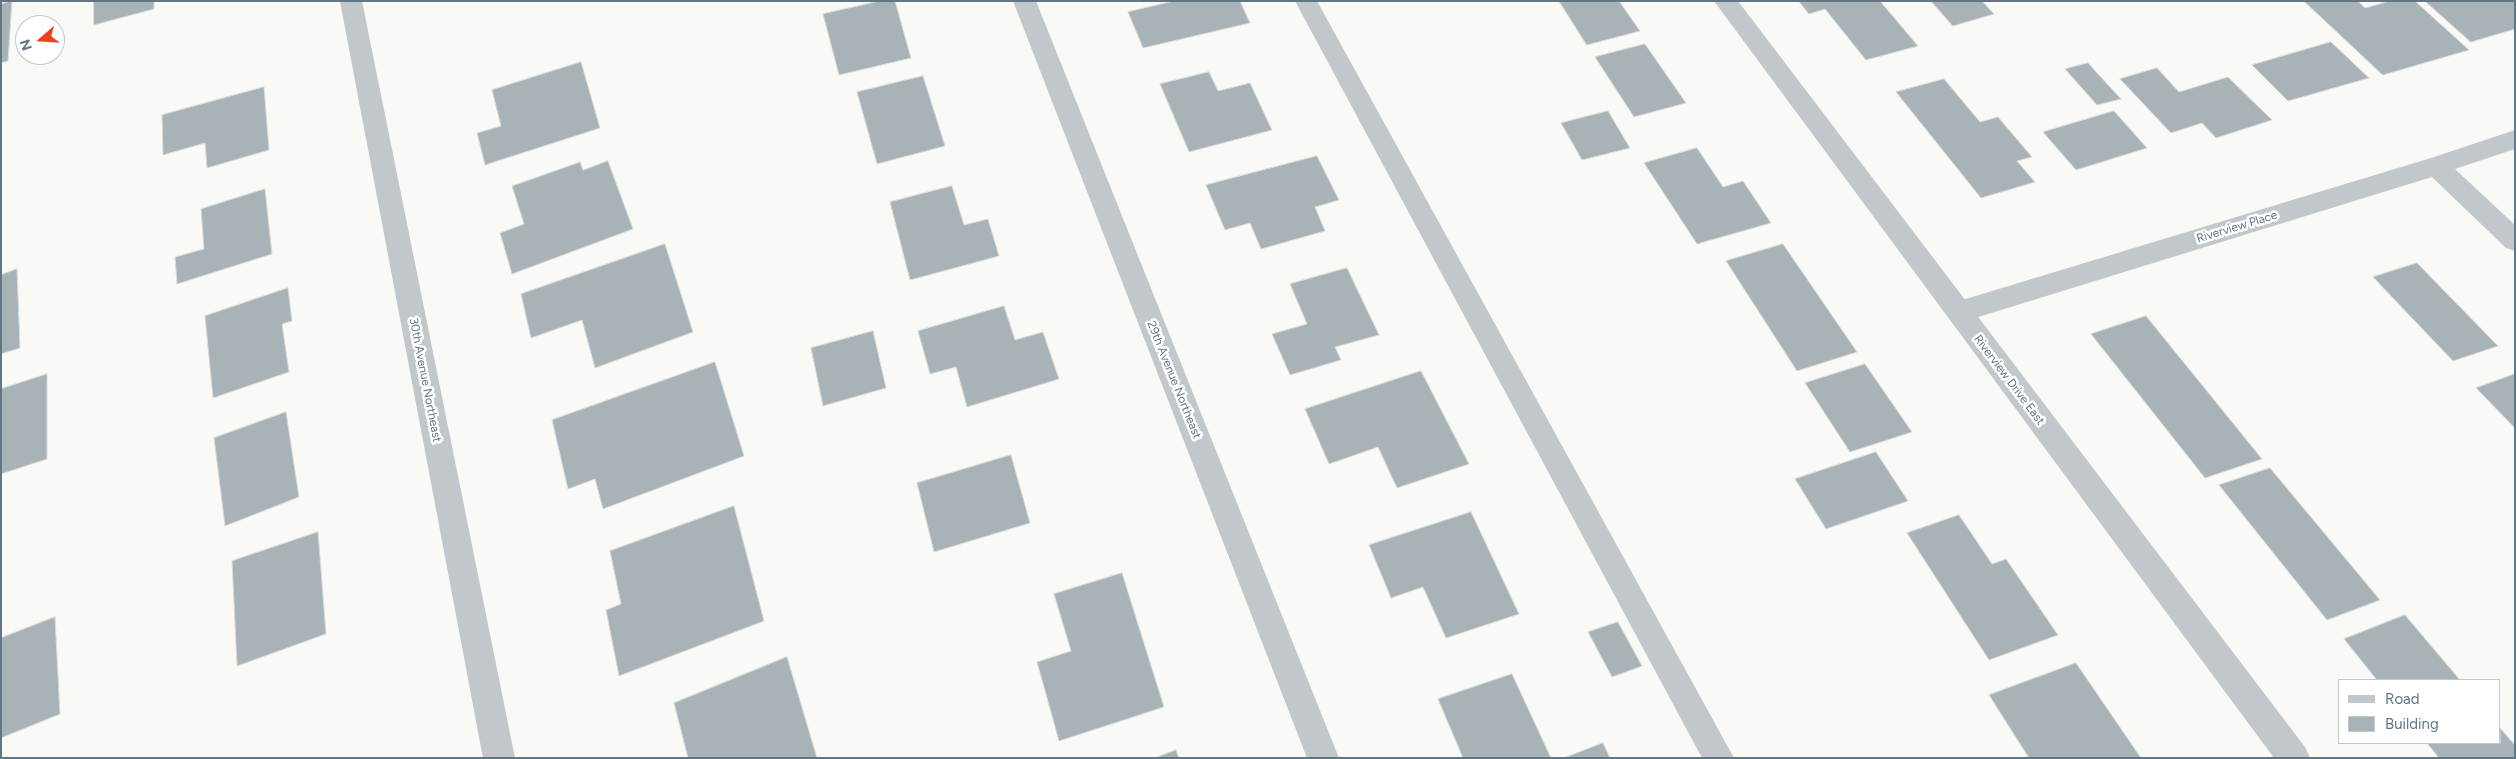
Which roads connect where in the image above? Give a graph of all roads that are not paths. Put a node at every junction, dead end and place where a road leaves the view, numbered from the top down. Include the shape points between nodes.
1 (351, 1) edge
2 (1024, 1) edge
3 (1306, 1) edge
4 (1725, 1) edge
5 (2515, 139) edge
6 (2436, 166) junction
7 (2515, 241) edge
8 (1959, 312) junction
9 (499, 758) edge
10 (1323, 758) edge
11 (1719, 758) edge
12 (2294, 758) edge

1 - 9 street, 30th Avenue Northeast
2 - 10 street, 29th Avenue Northeast
3 - 11 lane
4 - 8 street, Riverview Drive East
5 - 6 street, Riverview Place
6 - 7 street
6 - 8 street, Riverview Place
8 - 12 street, Riverview Drive East

